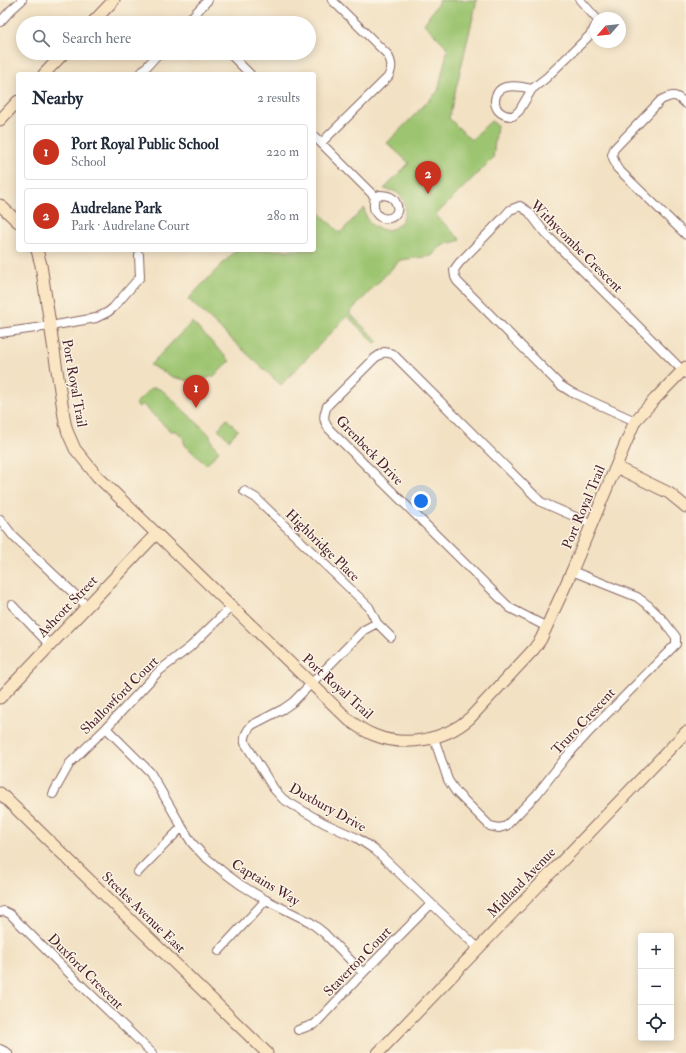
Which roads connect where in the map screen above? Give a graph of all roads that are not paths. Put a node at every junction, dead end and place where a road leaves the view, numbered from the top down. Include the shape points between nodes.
1 (22, 0) edge
2 (114, 0) edge
3 (208, 0) edge
4 (332, 0) edge
5 (580, 0) edge
6 (591, 12) edge
7 (99, 16) edge
8 (193, 16) edge
9 (0, 22) edge
10 (590, 35) edge
11 (57, 60) edge
12 (153, 60) edge
13 (236, 60) edge
14 (46, 72) edge
15 (142, 72) edge
16 (248, 72) edge
17 (532, 89) junction
18 (16, 103) edge
19 (686, 104) edge
20 (0, 120) edge
21 (316, 138) edge
22 (321, 143) junction
23 (375, 197) dead end
24 (0, 205) edge
25 (16, 219) edge
26 (686, 235) edge
27 (38, 252) edge
28 (139, 255) dead end
29 (50, 326) junction
30 (0, 333) edge
31 (685, 370) edge
32 (635, 421) junction
33 (616, 467) junction
34 (244, 491) dead end
35 (686, 507) edge
36 (0, 519) edge
37 (592, 524) junction
38 (156, 534) junction
39 (572, 571) junction
40 (12, 605) dead end
41 (87, 606) junction
42 (232, 606) junction
43 (377, 623) junction
44 (547, 628) junction
45 (391, 637) dead end
46 (50, 645) junction
47 (311, 683) junction
48 (0, 698) edge
49 (106, 728) junction
50 (686, 732) edge
51 (434, 738) junction
52 (0, 793) edge
53 (53, 794) dead end
54 (182, 827) junction
55 (138, 872) dead end
56 (266, 900) junction
57 (431, 904) junction
58 (0, 912) edge
59 (478, 948) junction
60 (219, 951) dead end
61 (363, 973) junction
62 (298, 1030) dead end
63 (0, 1049) edge
64 (8, 1053) edge
65 (152, 1053) edge
66 (267, 1053) edge
67 (378, 1053) edge

1 - 9 street
2 - 7 street
3 - 8 street
4 - 22 street via 387,54 392,64 388,77
5 - 6 street
10 - 17 street
11 - 14 street
12 - 15 street
13 - 16 street
17 - 17 street via 520,86 506,87 496,94 496,107 503,114 513,116 519,111
18 - 20 street
19 - 26 street via 680,98 670,96 661,100 614,149 612,156 617,168
21 - 22 street
22 - 23 street
24 - 25 street
27 - 29 street, Port Royal Trail
28 - 29 street via 140,277 114,308 96,318
29 - 30 street
29 - 38 street, Port Royal Trail via 63,416 72,443 97,476
31 - 32 street, Port Royal Trail
31 - 32 street, Withycombe Crescent via 545,233 529,212 520,206 510,210 458,263 454,270 461,285 560,385
32 - 33 street, Port Royal Trail
33 - 35 street via 669,493
33 - 37 street, Port Royal Trail
34 - 43 street, Highbridge Place via 256,498 369,607
36 - 41 street via 13,536
37 - 39 street, Port Royal Trail
37 - 44 street, Grenbeck Drive via 541,502 393,354 384,352 375,358 327,406 323,416 329,429 510,608
38 - 41 street, Ashcott Street
38 - 42 street, Port Royal Trail
39 - 44 street, Port Royal Trail
39 - 51 street, Truro Crescent via 637,597 663,620 676,637 676,644 588,733 538,794 506,826 490,826 456,792 448,780
40 - 46 street
41 - 46 street, Ashcott Street
42 - 47 street, Port Royal Trail
42 - 49 street, Shallowford Court via 190,648 160,671
43 - 45 street, Highbridge Place
43 - 47 street via 364,630
44 - 51 street, Port Royal Trail via 534,649 470,718
46 - 48 street, Ashcott Street
47 - 51 street, Port Royal Trail via 350,721 375,736 406,741
47 - 57 street, Duxbury Drive via 293,702 252,725 245,735 245,743 283,799 369,845
49 - 53 street, Shallowford Court via 70,764
49 - 54 street, Captains Way via 150,772
50 - 59 street, Midland Avenue
52 - 66 street, Steeles Avenue East
54 - 55 street
54 - 56 street, Captains Way via 204,856 241,885
56 - 60 street
56 - 61 street, Captains Way via 310,922
57 - 59 street, Duxbury Drive
57 - 61 street, Staverton Court
58 - 65 street, Duxford Crescent via 10,914
59 - 67 street, Midland Avenue
61 - 62 street, Staverton Court via 315,1024
63 - 64 street

